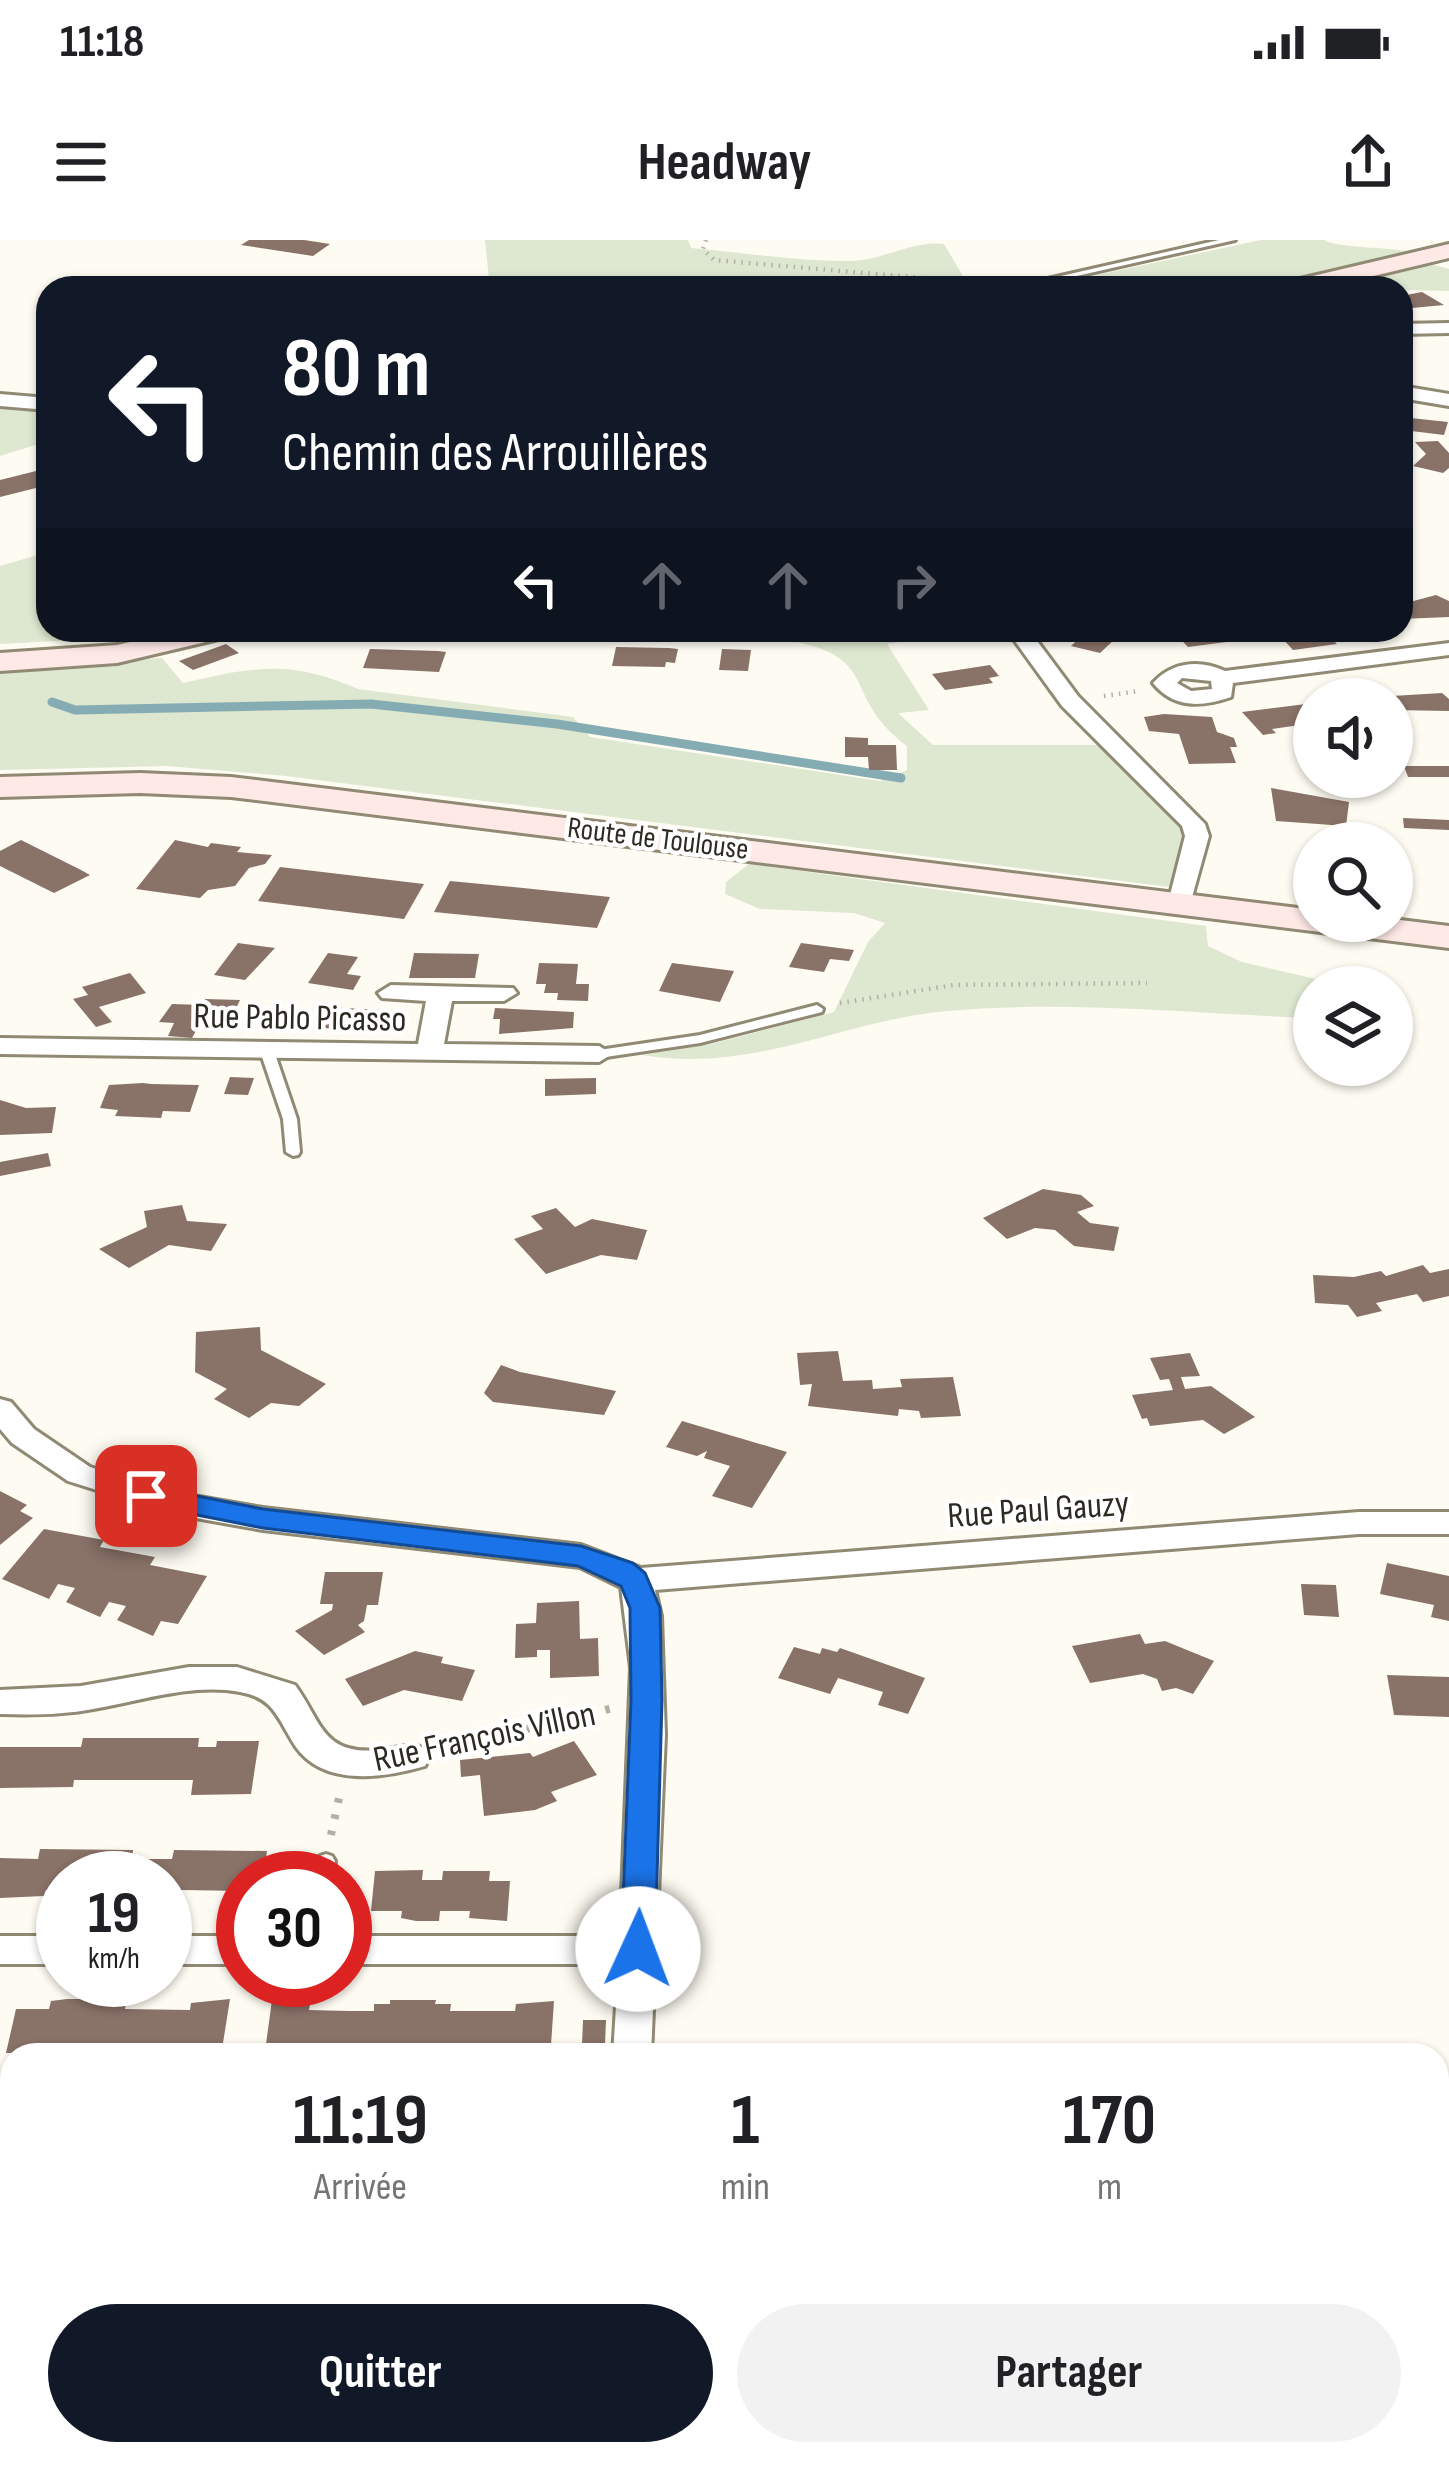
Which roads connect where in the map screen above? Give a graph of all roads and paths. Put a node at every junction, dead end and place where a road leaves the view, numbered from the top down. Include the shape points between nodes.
1 (706, 240) edge
2 (1231, 240) edge
3 (1449, 251) edge
4 (899, 276) edge
5 (1067, 276) edge
6 (1343, 276) edge
7 (1449, 328) edge
8 (1413, 329) edge
9 (1413, 394) edge
10 (0, 400) edge
11 (1449, 400) edge
12 (36, 403) edge
13 (168, 642) edge
14 (1027, 642) edge
15 (1449, 649) edge
16 (0, 662) edge
17 (1166, 688) joint
18 (1070, 700) junction
19 (0, 787) edge
20 (1180, 903) junction
21 (1293, 918) edge
22 (1413, 933) edge
23 (1449, 938) edge
24 (1147, 983) dead end
25 (391, 992) dead end
26 (440, 993) junction
27 (504, 993) dead end
28 (818, 1009) joint
29 (0, 1046) edge
30 (267, 1051) junction
31 (429, 1054) junction
32 (599, 1054) joint
33 (293, 1152) dead end
34 (0, 1409) edge
35 (1449, 1523) edge
36 (634, 1580) junction
37 (646, 1700) junction
38 (0, 1702) edge
39 (412, 1757) joint
40 (346, 1762) junction
41 (329, 1851) edge
42 (605, 1949) dead end
43 (0, 1950) edge
44 (36, 1950) edge
45 (372, 1950) edge
46 (632, 2043) edge

1 - 4 path via 703,249 714,260
2 - 5 lane
3 - 6 main road
7 - 8 street
9 - 11 street
10 - 12 street
13 - 16 main road
14 - 18 street
15 - 17 street via 1222,678 1223,692 1208,698
17 - 18 path
18 - 20 street via 1193,824
19 - 20 main road, Route de Toulouse via 253,789
20 - 21 main road, Route de Toulouse
22 - 23 main road, Route de Toulouse
24 - 28 path via 904,988
25 - 26 street
26 - 27 street
26 - 31 street
28 - 32 lane
29 - 30 street, Rue Pablo Picasso
30 - 31 street, Rue Pablo Picasso
30 - 33 lane
31 - 32 street, Rue Pablo Picasso
34 - 36 street via 23,1436 79,1474 173,1503 581,1556
35 - 36 street, Rue Paul Gauzy via 1359,1523
36 - 37 street via 645,1608
37 - 39 path, Rue François Villon
37 - 46 street
38 - 40 street, Rue François Villon via 238,1678 283,1694 315,1748
39 - 40 street, Rue François Villon
40 - 41 path
42 - 45 street
43 - 44 street

